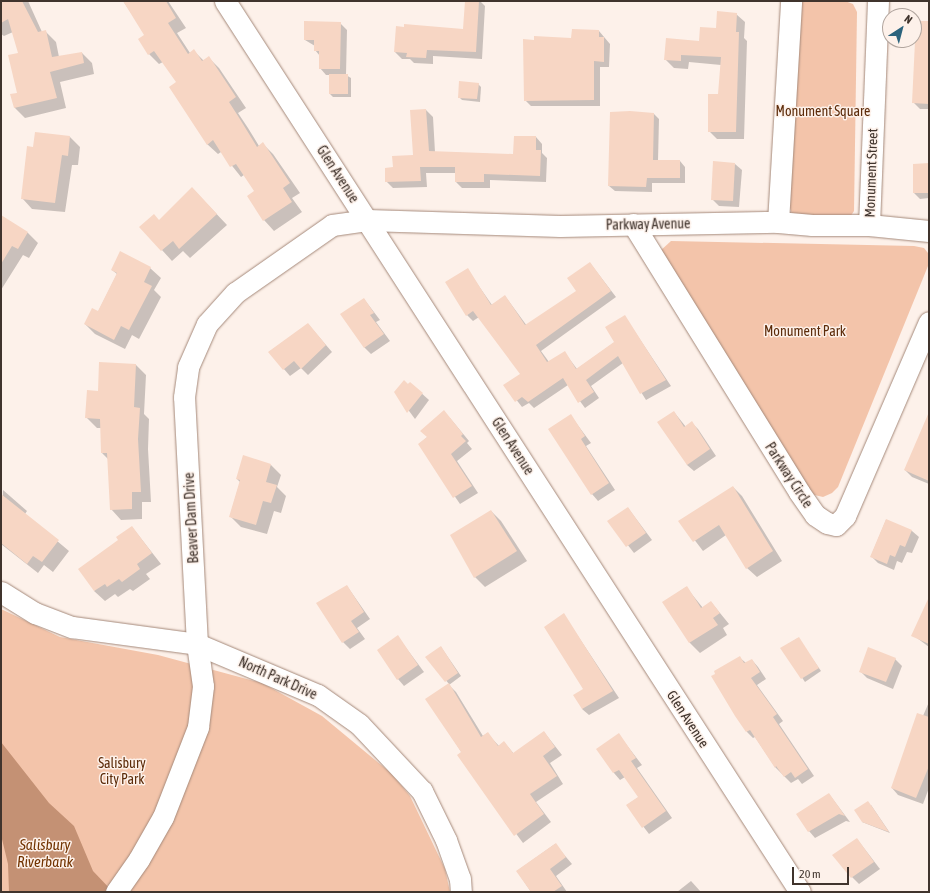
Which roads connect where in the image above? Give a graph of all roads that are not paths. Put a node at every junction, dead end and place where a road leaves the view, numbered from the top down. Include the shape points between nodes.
1 (225, 1) edge
2 (791, 1) edge
3 (878, 1) edge
4 (367, 220) junction
5 (778, 222) junction
6 (633, 224) junction
7 (869, 225) junction
8 (929, 231) edge
9 (929, 322) edge
10 (1, 592) edge
11 (197, 644) junction
12 (116, 892) edge
13 (460, 892) edge
14 (800, 892) edge

1 - 4 street, Glen Avenue
2 - 5 street
3 - 7 street, Monument Street
4 - 6 street, Parkway Avenue via 560,226
4 - 11 street, Beaver Dam Drive via 332,225 235,293 207,324 188,367 184,396
4 - 14 street, Glen Avenue
5 - 6 street, Parkway Avenue
5 - 7 street, Parkway Avenue
6 - 9 street, Parkway Circle via 799,492 815,515 827,523 836,525 845,516 882,436
7 - 8 street, Parkway Avenue
10 - 11 street, North Park Drive via 35,613 72,627
11 - 12 street, Beaver Dam Drive via 203,686 198,727 163,817 139,860
11 - 13 street, North Park Drive via 318,694 359,724 422,790 446,840 460,879

